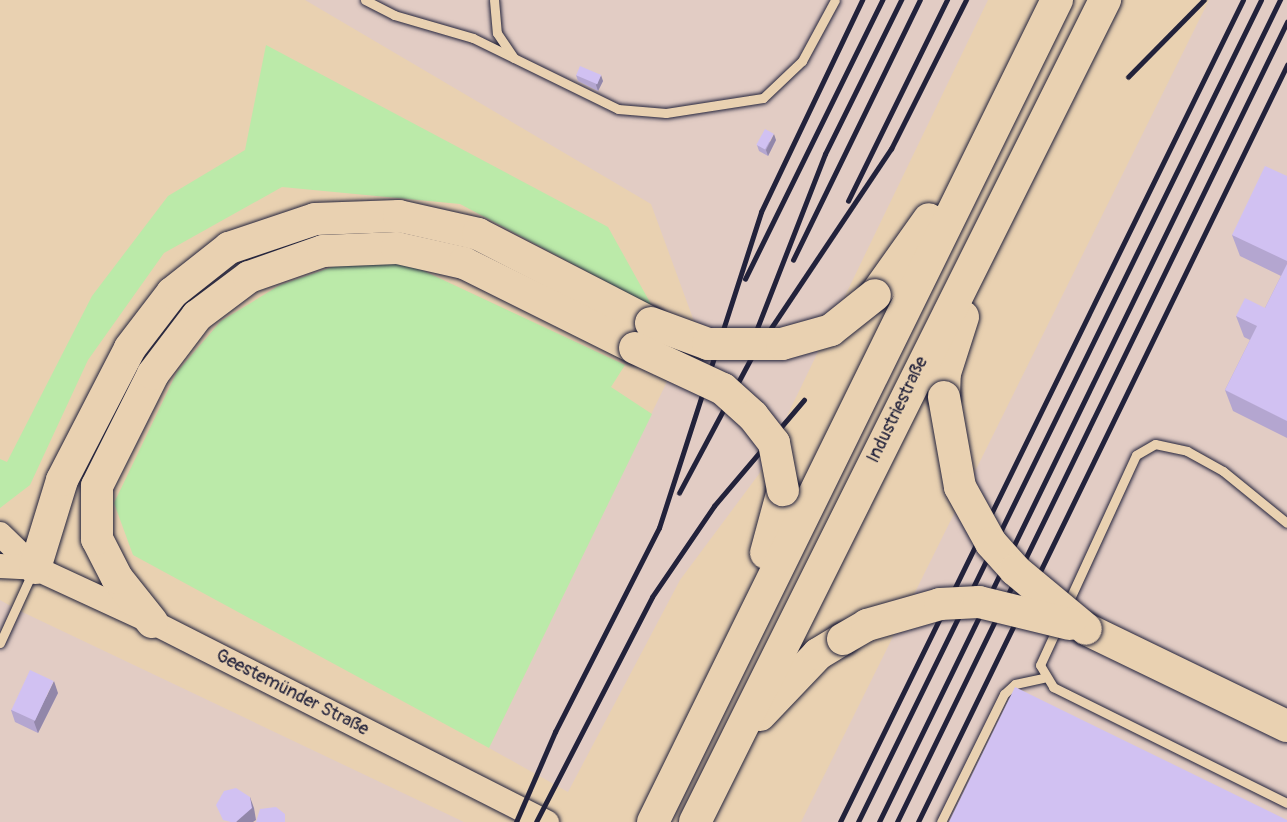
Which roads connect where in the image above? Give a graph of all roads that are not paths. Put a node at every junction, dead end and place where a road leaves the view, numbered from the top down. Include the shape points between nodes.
1 (364, 0) edge
2 (494, 0) edge
3 (835, 0) edge
4 (1056, 0) edge
5 (1105, 0) edge
6 (515, 60) junction
7 (1022, 159) junction
8 (643, 336) junction
9 (97, 486) junction
10 (1287, 523) edge
11 (0, 534) edge
12 (0, 566) edge
13 (35, 568) junction
14 (152, 622) junction
15 (1086, 629) junction
16 (0, 643) edge
17 (1043, 678) junction
18 (707, 711) junction
19 (1287, 726) edge
20 (732, 748) junction
21 (1287, 803) edge
22 (547, 822) edge
23 (653, 822) edge
24 (695, 822) edge
25 (941, 822) edge

1 - 6 lane via 394,15 473,38
2 - 6 lane via 497,33
3 - 6 lane via 802,61 763,98 666,113 618,109
4 - 8 highway, bridge via 912,249 875,295 831,330 782,344 708,344
4 - 18 highway
5 - 7 highway, Industriestraße
7 - 15 highway, bridge via 954,343 944,396 960,487 991,543 1015,570
7 - 20 highway, Industriestraße
8 - 9 highway via 464,263 397,248 323,251 249,277 197,316 153,374
8 - 13 highway via 478,234 399,216 315,219 229,248 171,293 130,348 62,480
8 - 18 highway, bridge via 723,389 753,416 774,443 783,490 780,516
9 - 13 highway
9 - 14 highway via 97,539 117,578
10 - 17 lane via 1223,471 1187,451 1155,444 1136,455 1040,665
11 - 13 street, Geestemünder Straße
12 - 13 street, Geestemünder Straße
13 - 14 street, Geestemünder Straße
13 - 16 lane
14 - 22 street, Geestemünder Straße
15 - 19 highway
15 - 20 highway, bridge via 1020,609 950,603 889,617 843,639 810,662
17 - 21 lane via 1072,698
17 - 25 lane via 1015,684 1004,694
18 - 23 highway
20 - 24 highway, Industriestraße

